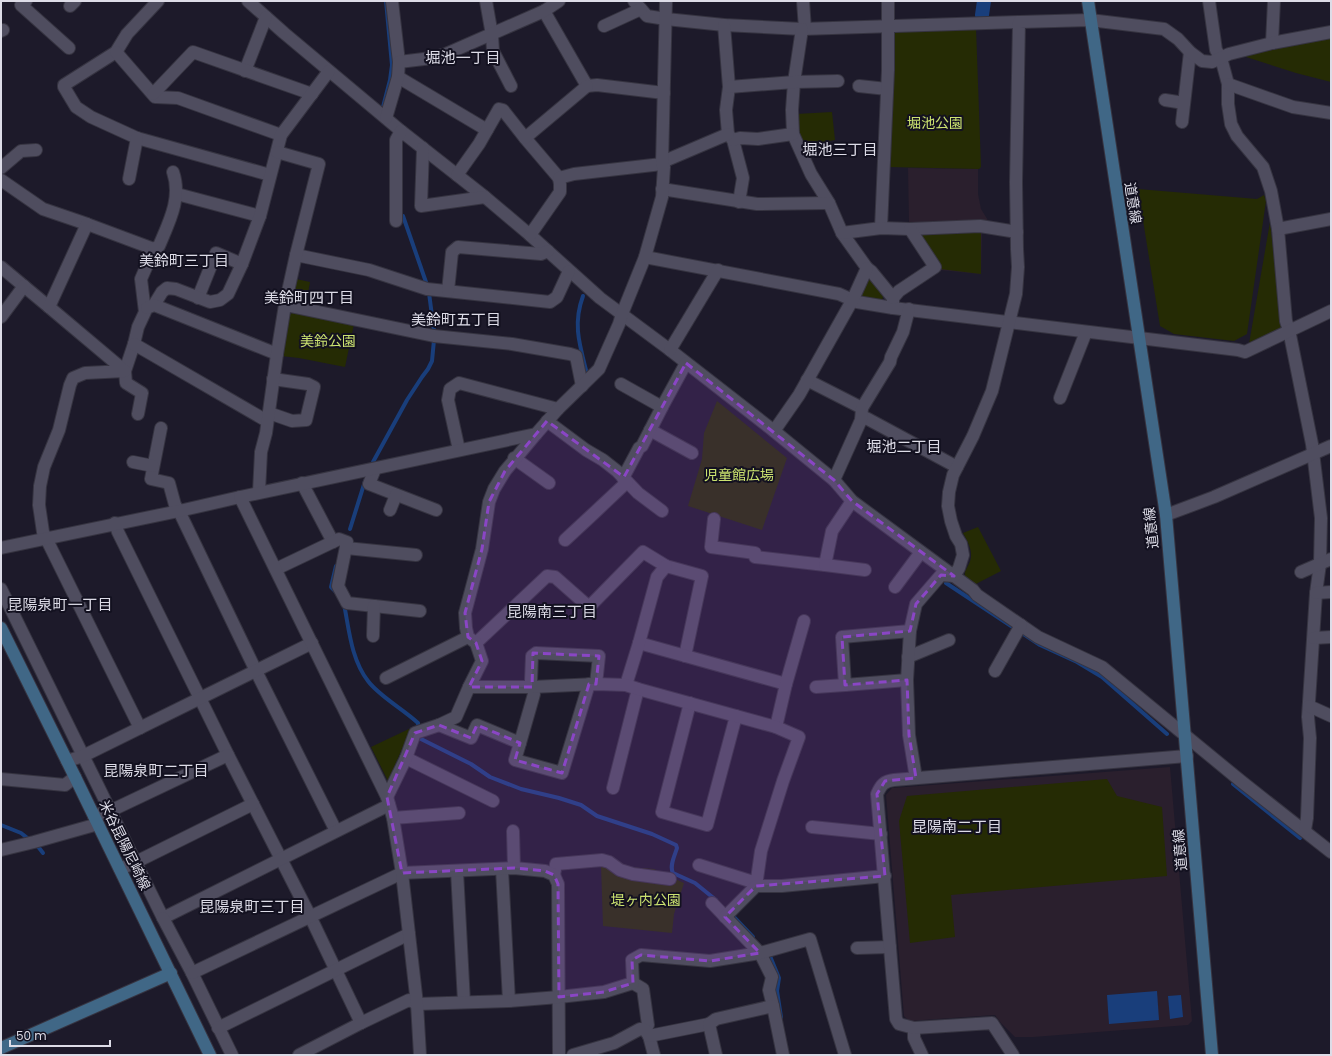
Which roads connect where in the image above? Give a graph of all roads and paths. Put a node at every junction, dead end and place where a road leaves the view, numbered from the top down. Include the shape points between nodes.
1 (26, 1) edge
2 (158, 1) edge
3 (392, 1) edge
4 (486, 1) edge
5 (559, 1) edge
6 (666, 1) edge
7 (803, 1) edge
8 (888, 1) edge
9 (1088, 1) edge
10 (1209, 1) edge
11 (1274, 1) edge
12 (253, 2) edge
13 (637, 5) edge
14 (544, 11) junction
15 (266, 17) junction
16 (666, 19) junction
17 (1090, 20) junction
18 (1019, 22) junction
19 (888, 25) junction
20 (604, 26) dead end
21 (724, 26) junction
22 (804, 29) junction
23 (1331, 32) edge
24 (492, 35) junction
25 (1272, 43) junction
26 (69, 48) dead end
27 (116, 52) junction
28 (1190, 52) junction
29 (1221, 58) junction
30 (399, 62) junction
31 (245, 71) junction
32 (329, 71) junction
33 (398, 77) junction
34 (838, 81) dead end
35 (794, 82) junction
36 (1228, 84) junction
37 (511, 86) dead end
38 (587, 86) junction
39 (859, 86) dead end
40 (729, 87) junction
41 (887, 89) junction
42 (664, 93) junction
43 (153, 94) junction
44 (312, 94) junction
45 (1165, 100) dead end
46 (1184, 103) junction
47 (1331, 113) edge
48 (386, 118) junction
49 (1182, 122) dead end
50 (487, 130) junction
51 (402, 131) junction
52 (793, 134) junction
53 (281, 135) junction
54 (730, 137) junction
55 (137, 138) junction
56 (525, 138) junction
57 (423, 148) junction
58 (36, 150) dead end
59 (277, 152) junction
60 (662, 164) junction
61 (1, 168) edge
62 (173, 172) dead end
63 (270, 175) junction
64 (457, 175) junction
65 (559, 178) junction
66 (129, 179) dead end
67 (1, 180) edge
68 (662, 189) junction
69 (176, 194) junction
70 (485, 198) junction
71 (739, 202) junction
72 (829, 203) junction
73 (260, 216) junction
74 (1331, 219) edge
75 (396, 221) dead end
76 (87, 224) junction
77 (882, 228) junction
78 (910, 229) junction
79 (1278, 229) junction
80 (1017, 232) junction
81 (842, 233) junction
82 (530, 235) junction
83 (154, 249) junction
84 (548, 251) junction
85 (296, 255) junction
86 (645, 257) junction
87 (242, 264) junction
88 (1, 267) edge
89 (867, 268) junction
90 (718, 270) junction
91 (569, 271) junction
92 (24, 286) junction
93 (448, 291) junction
94 (198, 298) junction
95 (852, 300) junction
96 (893, 303) junction
97 (286, 305) junction
98 (49, 307) junction
99 (150, 307) junction
100 (909, 309) junction
101 (1331, 310) edge
102 (622, 314) junction
103 (1, 317) edge
104 (1009, 323) junction
105 (1290, 330) junction
106 (1086, 332) junction
107 (1139, 338) junction
108 (134, 344) junction
109 (670, 350) junction
110 (277, 354) junction
111 (686, 363) junction
112 (125, 371) junction
113 (273, 379) junction
114 (807, 380) junction
115 (621, 384) dead end
116 (582, 386) junction
117 (1060, 398) dead end
118 (662, 407) junction
119 (862, 408) junction
120 (558, 409) junction
121 (138, 414) dead end
122 (268, 417) junction
123 (861, 420) junction
124 (547, 421) junction
125 (161, 428) dead end
126 (650, 430) junction
127 (774, 431) junction
128 (536, 434) junction
129 (1331, 446) edge
130 (459, 450) junction
131 (692, 453) dead end
132 (1313, 454) junction
133 (514, 458) junction
134 (133, 462) dead end
135 (154, 466) junction
136 (957, 467) junction
137 (375, 469) junction
138 (625, 480) junction
139 (834, 480) junction
140 (302, 483) junction
141 (548, 483) dead end
142 (259, 492) junction
143 (396, 495) junction
144 (240, 497) junction
145 (852, 501) junction
146 (390, 510) dead end
147 (436, 510) dead end
148 (179, 511) junction
149 (662, 511) dead end
150 (1166, 515) junction
151 (714, 519) dead end
152 (115, 523) junction
153 (46, 538) junction
154 (565, 540) dead end
155 (333, 542) junction
156 (1, 548) edge
157 (346, 548) junction
158 (921, 552) junction
159 (416, 555) dead end
160 (1331, 559) edge
161 (1320, 564) junction
162 (825, 565) junction
163 (666, 566) junction
164 (276, 569) junction
165 (1301, 572) dead end
166 (858, 573) dead end
167 (954, 576) junction
168 (895, 587) dead end
169 (1, 589) edge
170 (1331, 592) edge
171 (1316, 593) junction
172 (374, 606) junction
173 (420, 611) dead end
174 (804, 621) dead end
175 (1021, 625) junction
176 (1, 628) edge
177 (910, 631) junction
178 (373, 636) dead end
179 (1331, 637) edge
180 (1314, 638) junction
181 (472, 640) junction
182 (948, 640) dead end
183 (312, 643) junction
184 (639, 643) junction
185 (685, 656) junction
186 (908, 657) junction
187 (256, 671) junction
188 (995, 671) dead end
189 (386, 678) dead end
190 (906, 680) junction
191 (593, 684) junction
192 (786, 684) junction
193 (626, 685) junction
194 (845, 685) junction
195 (469, 687) junction
196 (532, 687) junction
197 (816, 687) dead end
198 (638, 689) junction
199 (200, 698) junction
200 (690, 703) junction
201 (1309, 706) junction
202 (736, 716) junction
203 (1331, 716) edge
204 (439, 725) junction
205 (776, 727) junction
206 (140, 728) junction
207 (1185, 736) junction
208 (520, 743) junction
209 (228, 755) junction
210 (83, 756) junction
211 (1187, 756) junction
212 (406, 758) junction
213 (67, 761) junction
214 (75, 777) junction
215 (916, 778) junction
216 (1, 779) edge
217 (613, 788) dead end
218 (388, 801) junction
219 (493, 801) dead end
220 (253, 804) junction
221 (110, 811) junction
222 (459, 813) dead end
223 (393, 818) junction
224 (96, 820) junction
225 (812, 826) dead end
226 (1305, 830) junction
227 (336, 831) junction
228 (513, 831) dead end
229 (881, 834) junction
230 (1, 850) edge
231 (1331, 852) edge
232 (282, 859) junction
233 (136, 862) junction
234 (699, 865) dead end
235 (514, 868) junction
236 (120, 869) junction
237 (502, 869) junction
238 (458, 871) junction
239 (402, 873) junction
240 (554, 875) junction
241 (885, 876) junction
242 (670, 879) dead end
243 (756, 886) junction
244 (712, 903) dead end
245 (310, 916) junction
246 (725, 917) junction
247 (163, 918) junction
248 (409, 934) junction
249 (890, 947) junction
250 (857, 948) dead end
251 (760, 953) junction
252 (336, 970) junction
253 (192, 972) junction
254 (171, 973) junction
255 (633, 983) junction
256 (559, 997) junction
257 (509, 1001) junction
258 (464, 1002) junction
259 (417, 1004) junction
260 (773, 1006) junction
261 (361, 1023) junction
262 (709, 1024) junction
263 (218, 1028) junction
264 (914, 1028) junction
265 (647, 1033) junction
266 (1, 1048) edge
267 (210, 1055) edge
268 (232, 1055) edge
269 (299, 1055) edge
270 (420, 1055) edge
271 (559, 1055) edge
272 (573, 1055) edge
273 (654, 1055) edge
274 (716, 1055) edge
275 (783, 1055) edge
276 (845, 1055) edge
277 (922, 1055) edge
278 (1013, 1055) edge
279 (1212, 1055) edge

1 - 26 street via 21,5
2 - 27 street via 127,34
3 - 30 street
4 - 24 street
5 - 14 street
6 - 16 street
7 - 22 street
8 - 19 street
9 - 17 street, 道意線
10 - 29 street via 1216,50
11 - 25 street
12 - 15 street
13 - 16 street via 647,16
13 - 20 street
14 - 24 street
14 - 38 street
15 - 31 street
15 - 32 street
16 - 21 street
16 - 42 street
17 - 18 street
17 - 28 street via 1164,29
17 - 107 street, 道意線
18 - 19 street
18 - 80 street
19 - 22 street
19 - 41 street
21 - 22 street
21 - 40 street
22 - 35 street
23 - 25 street
24 - 30 street via 446,54
24 - 37 street via 494,51
25 - 29 street
27 - 43 street
27 - 55 street via 64,87 76,107 91,117
28 - 29 street via 1202,60 1212,62
28 - 46 street
29 - 36 street
30 - 33 street
31 - 43 street via 193,52
31 - 44 street
32 - 44 street
32 - 48 street
33 - 48 street
33 - 50 street
34 - 35 street
35 - 40 street
35 - 52 street
36 - 47 street via 1293,108
36 - 79 street via 1231,124 1237,136 1263,167 1271,191
38 - 42 street
38 - 56 street
39 - 41 street
40 - 54 street via 726,110
41 - 77 street
42 - 60 street
43 - 53 street via 155,97 178,98
44 - 53 street
45 - 46 street
46 - 49 street
48 - 51 street
50 - 56 street via 499,109
50 - 64 street
51 - 57 street
51 - 75 street via 396,140
52 - 54 street via 758,139
52 - 72 street via 811,174
53 - 59 street
54 - 60 street
54 - 71 street via 743,178
55 - 63 street
55 - 66 street
56 - 65 street
57 - 64 street
57 - 70 street via 421,206
58 - 61 street via 21,151
59 - 63 street
59 - 85 street via 319,164
60 - 65 street
60 - 68 street
62 - 69 street via 176,179
63 - 73 street
64 - 70 street
65 - 82 street via 560,192
67 - 76 street via 42,209
68 - 71 street
68 - 86 street
69 - 73 street
69 - 83 street via 173,213 160,246
70 - 82 street
71 - 72 street
72 - 81 street
73 - 87 street
74 - 79 street
76 - 83 street
76 - 98 street
77 - 78 street
77 - 81 street
78 - 80 street via 980,226
78 - 96 street via 935,267 899,291
79 - 105 street via 1286,321
80 - 104 street via 1016,294
81 - 89 street
82 - 84 street
83 - 99 street via 141,279
84 - 91 street
84 - 93 street via 542,254 458,247 452,252
85 - 93 street via 369,270 427,289
85 - 97 street
86 - 90 street
86 - 102 street
87 - 94 street via 228,294 223,298 213,302
87 - 94 street via 216,253
88 - 92 street
89 - 95 street
89 - 96 street
90 - 95 street via 839,294
90 - 109 street
91 - 93 street via 557,297 550,302
91 - 102 street
92 - 98 street
92 - 103 street
94 - 99 street via 167,288
95 - 96 street
95 - 114 street
96 - 100 street
97 - 110 street
97 - 116 street via 434,336 512,344 570,354 576,356
98 - 112 street
99 - 108 street via 138,327
99 - 110 street
100 - 104 street
100 - 119 street via 903,332 890,362
101 - 105 street
102 - 109 street
102 - 116 street via 599,369
104 - 106 street
104 - 136 street via 992,391
105 - 107 street via 1245,352
105 - 132 street
106 - 107 street
106 - 117 street
107 - 150 street, 道意線
108 - 112 street
108 - 122 street
109 - 111 street
110 - 113 street
111 - 118 street
111 - 127 street
112 - 121 street via 126,383 142,393
112 - 153 street via 84,372 73,378 40,486 39,505
113 - 122 street
113 - 122 street via 314,387 306,420 292,421
114 - 119 street
114 - 127 street
115 - 118 street
116 - 120 street
118 - 126 street
119 - 123 street
120 - 124 street
120 - 130 street via 459,383 450,389 448,400
122 - 142 street via 261,452
123 - 136 street via 866,418
123 - 139 street
124 - 128 street
124 - 138 street via 603,460
125 - 135 street
126 - 131 street
126 - 138 street
127 - 139 street
128 - 130 street
128 - 133 street
129 - 132 street
130 - 137 street
132 - 150 street via 1214,498
132 - 161 street via 1321,518
133 - 141 street
133 - 181 street via 494,489 489,502 482,549 465,613 466,628
134 - 135 street
135 - 148 street via 151,479 169,482
136 - 167 street via 950,486 948,506 963,555
137 - 140 street
137 - 143 street via 369,484
138 - 149 street
138 - 154 street
139 - 145 street
140 - 142 street
140 - 155 street
142 - 144 street
143 - 146 street
143 - 147 street
144 - 148 street
144 - 164 street
145 - 158 street
145 - 162 street via 832,531
148 - 152 street
148 - 187 street
150 - 207 street, 道意線
151 - 162 street via 711,547 755,553 755,557 765,552
152 - 153 street
152 - 199 street
153 - 156 street
153 - 206 street
155 - 157 street via 338,539 347,542
155 - 164 street
157 - 159 street
157 - 172 street via 338,586 347,603
158 - 167 street
158 - 168 street
160 - 161 street
161 - 165 street
161 - 171 street
162 - 166 street
163 - 181 street via 643,552 589,608 554,576 547,576
163 - 184 street via 657,577
163 - 185 street via 702,576
164 - 183 street
167 - 175 street
167 - 177 street via 941,575 916,604
169 - 210 street
170 - 171 street
171 - 180 street
172 - 173 street
172 - 178 street
174 - 192 street
175 - 188 street
175 - 207 street via 1038,637 1102,667
176 - 213 street, 米谷昆陽尼崎線
177 - 186 street
177 - 194 street via 842,637
179 - 180 street
180 - 201 street
181 - 189 street
181 - 195 street via 482,661
182 - 186 street
183 - 187 street
183 - 218 street
184 - 185 street
184 - 193 street
185 - 192 street
186 - 190 street
187 - 199 street
187 - 227 street
190 - 194 street
190 - 215 street via 909,735
191 - 193 street
191 - 196 street
191 - 196 street via 599,656 536,653 532,656
191 - 208 street via 562,773 515,760
192 - 205 street
193 - 198 street
194 - 197 street
195 - 196 street
195 - 204 street via 456,717
196 - 208 street via 534,694
198 - 200 street
198 - 217 street
199 - 206 street
199 - 209 street
200 - 202 street
200 - 202 street via 662,812 707,825
201 - 203 street
201 - 226 street via 1310,738
202 - 205 street
204 - 208 street via 471,738 477,725
204 - 212 street via 415,733
205 - 243 street via 799,737 761,851
206 - 210 street
207 - 211 street, 道意線
207 - 226 street
209 - 220 street
209 - 221 street
210 - 213 street
210 - 221 street
211 - 215 street
211 - 279 street, 道意線
212 - 218 street
212 - 219 street
213 - 214 street, 米谷昆陽尼崎線
214 - 216 street via 65,785
214 - 224 street, 米谷昆陽尼崎線
215 - 229 street via 886,781 880,786 877,794
218 - 223 street
218 - 227 street
220 - 232 street
220 - 233 street
221 - 224 street
221 - 233 street
222 - 223 street
223 - 239 street
224 - 230 street via 34,842
224 - 236 street, 米谷昆陽尼崎線
225 - 229 street
226 - 231 street
227 - 232 street
228 - 235 street
229 - 241 street
232 - 245 street
232 - 247 street
233 - 236 street
233 - 247 street
234 - 243 street via 750,881
235 - 237 street
235 - 240 street via 545,870
236 - 254 street, 米谷昆陽尼崎線
237 - 238 street
237 - 257 street
238 - 239 street
238 - 258 street
239 - 245 street
239 - 248 street
240 - 242 street via 556,864 602,860 633,874
240 - 256 street via 558,884
241 - 243 street via 782,886
241 - 249 street
243 - 246 street
244 - 246 street
245 - 252 street
245 - 253 street
246 - 251 street
247 - 253 street
248 - 252 street
248 - 259 street
249 - 250 street
249 - 264 street via 896,1019 899,1024
251 - 255 street via 710,961 641,955 632,960
251 - 260 street via 772,977 769,990
251 - 276 street via 810,939
252 - 261 street
252 - 263 street
253 - 263 street
254 - 266 street
254 - 267 street, 米谷昆陽尼崎線
255 - 256 street via 604,992
255 - 265 street via 643,989
256 - 257 street
256 - 271 street
257 - 258 street
258 - 259 street
259 - 261 street via 409,1000
259 - 270 street
260 - 262 street via 716,1019
260 - 275 street
261 - 269 street
262 - 265 street
262 - 274 street
263 - 268 street
264 - 277 street via 914,1038
264 - 278 street via 992,1023
265 - 272 street via 640,1029 614,1043
265 - 273 street

